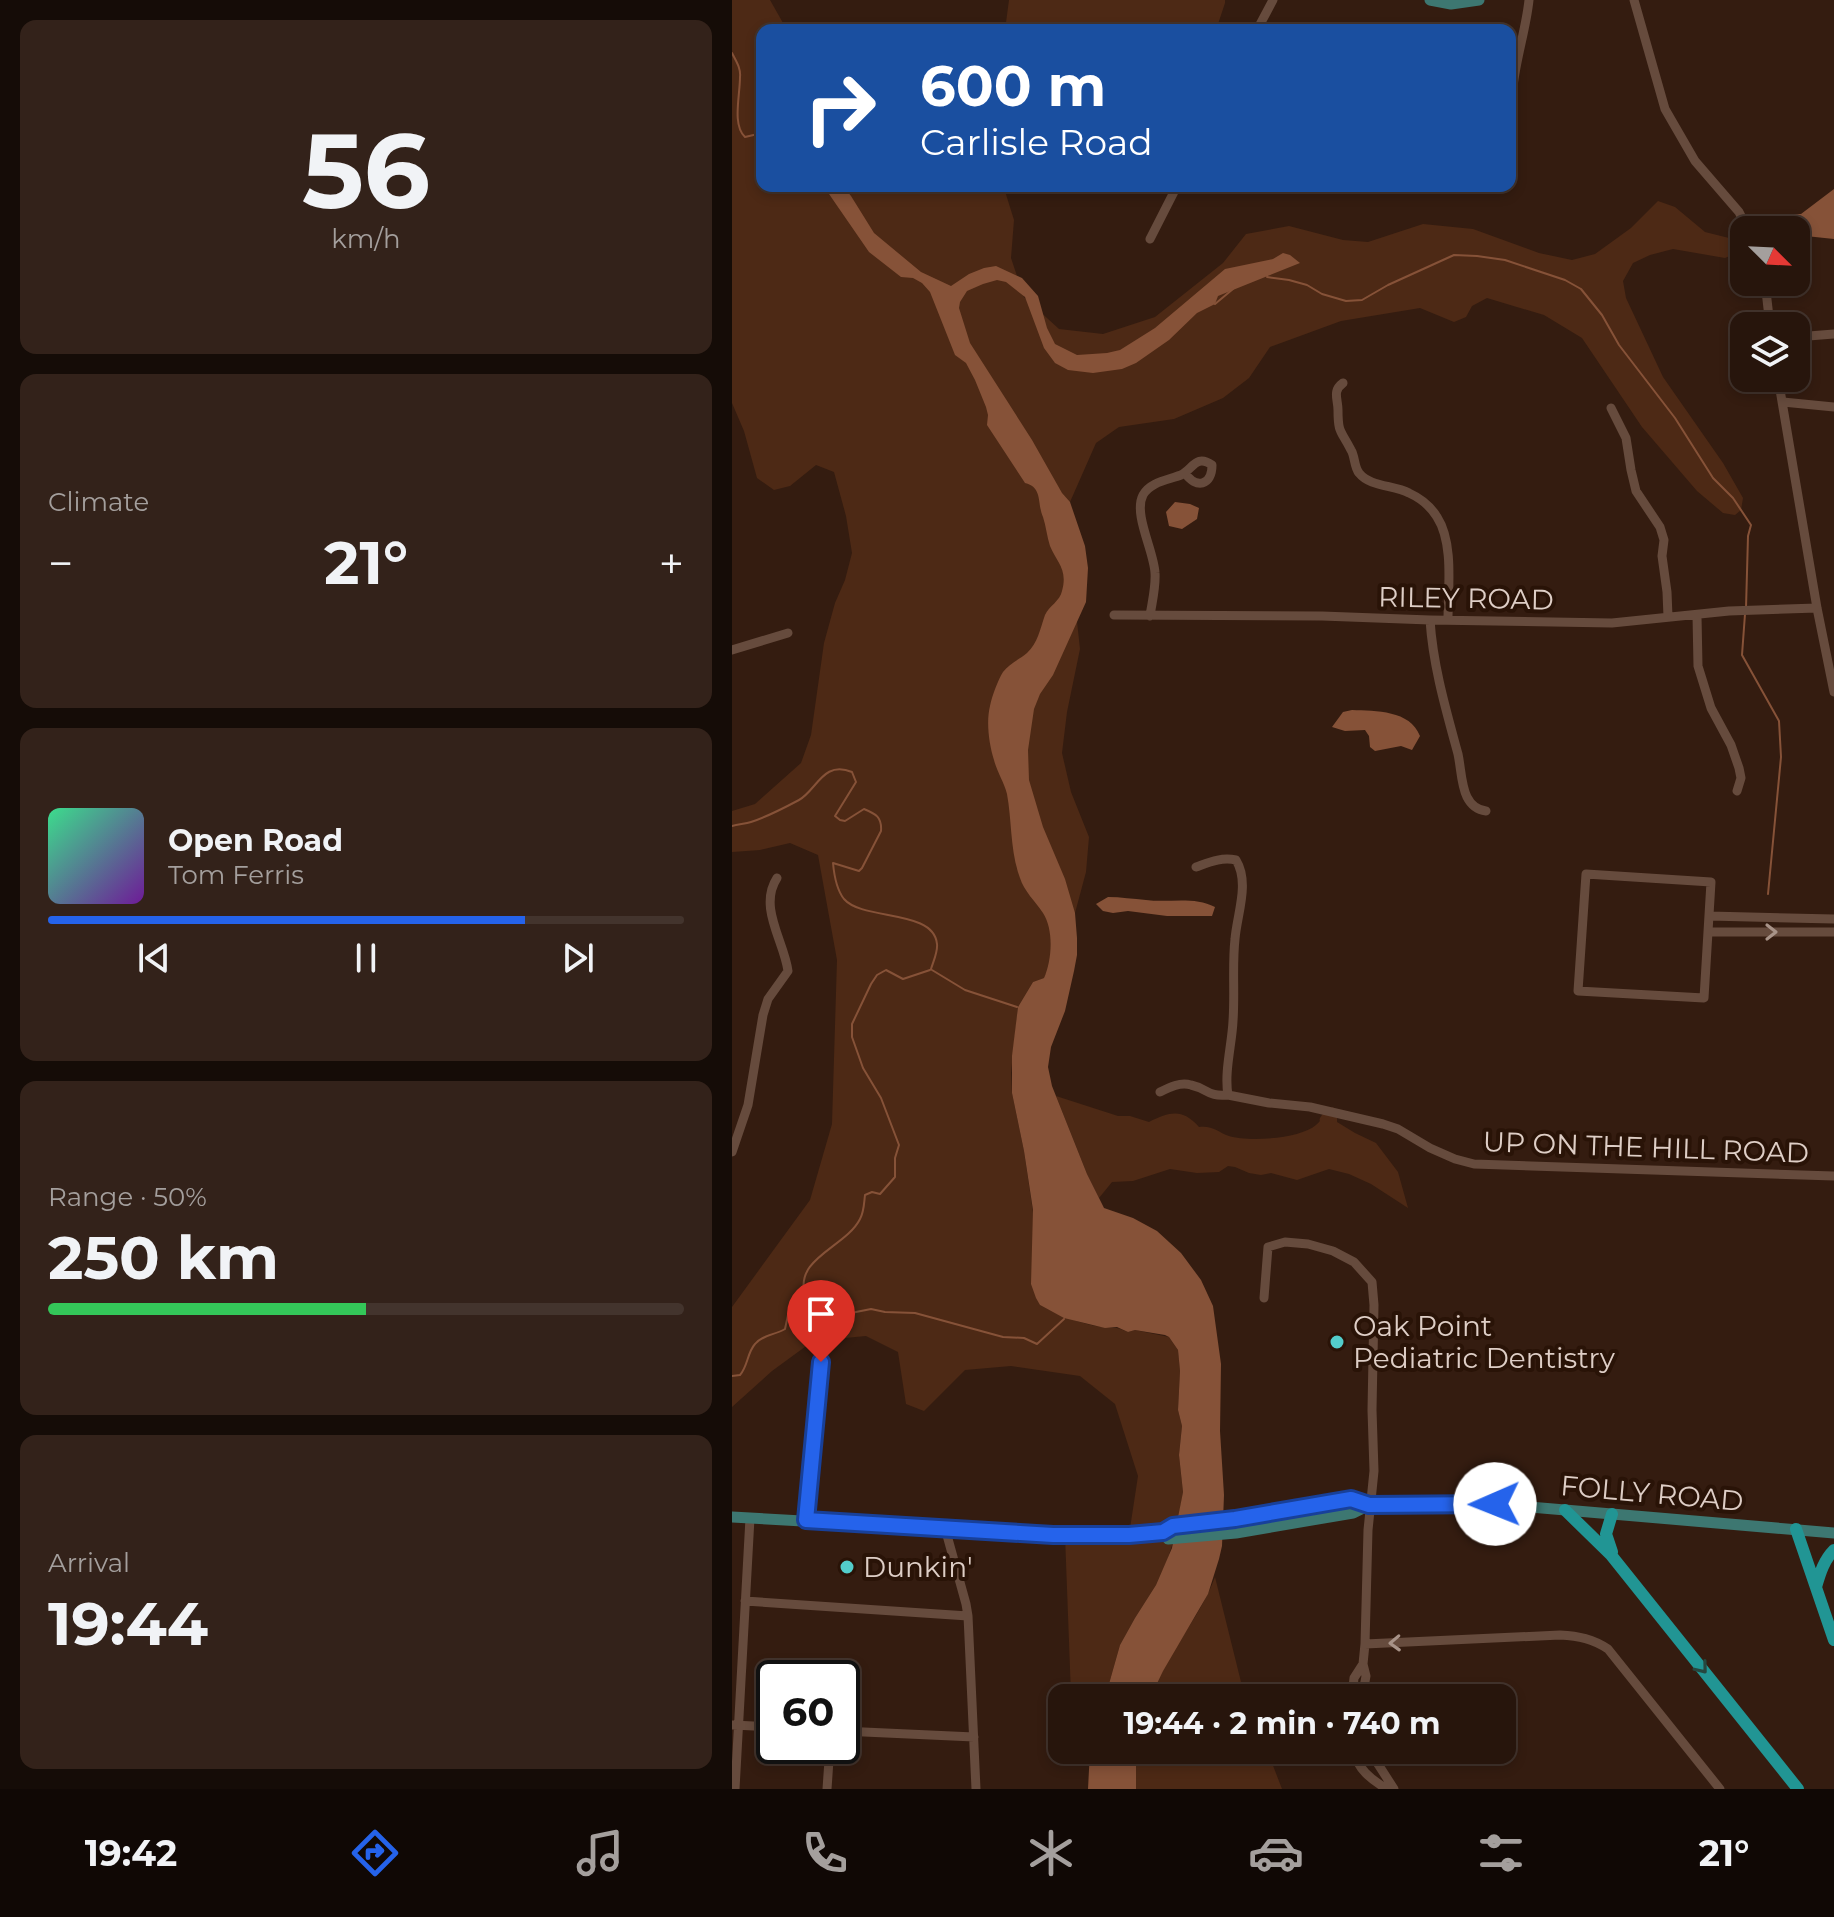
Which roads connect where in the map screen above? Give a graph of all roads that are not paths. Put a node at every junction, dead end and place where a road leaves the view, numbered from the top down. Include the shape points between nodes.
1 (1273, 0) edge
2 (1430, 0) edge
3 (1479, 0) edge
4 (1529, 0) edge
5 (1634, 0) edge
6 (1260, 24) edge
7 (1516, 65) edge
8 (1174, 192) edge
9 (1741, 216) edge
10 (1150, 239) dead end
11 (1834, 334) edge
12 (1810, 336) edge
13 (1343, 383) dead end
14 (1781, 392) edge
15 (1783, 402) junction
16 (1834, 407) edge
17 (1611, 408) dead end
18 (1185, 473) dead end
19 (1817, 608) junction
20 (1114, 615) dead end
21 (1150, 616) junction
22 (1697, 616) junction
23 (1668, 617) junction
24 (1448, 619) junction
25 (1430, 620) junction
26 (788, 633) dead end
27 (732, 650) edge
28 (1834, 692) edge
29 (1737, 791) dead end
30 (1486, 811) dead end
31 (1196, 867) dead end
32 (777, 878) dead end
33 (1709, 916) junction
34 (1834, 919) edge
35 (1708, 932) junction
36 (1834, 932) edge
37 (1160, 1092) dead end
38 (1228, 1095) junction
39 (732, 1152) edge
40 (1834, 1176) edge
41 (1264, 1298) dead end
42 (821, 1362) dead end
43 (1369, 1505) junction
44 (1565, 1510) junction
45 (1612, 1514) junction
46 (732, 1517) edge
47 (750, 1518) junction
48 (806, 1520) junction
49 (945, 1528) junction
50 (1796, 1529) junction
51 (1163, 1532) junction
52 (1834, 1533) edge
53 (1834, 1550) edge
54 (1614, 1558) junction
55 (1816, 1587) junction
56 (745, 1601) junction
57 (968, 1616) junction
58 (1834, 1640) edge
59 (1365, 1644) junction
60 (1363, 1664) junction
61 (1353, 1684) edge
62 (1365, 1684) edge
63 (735, 1725) edge
64 (756, 1726) edge
65 (860, 1732) edge
66 (974, 1737) junction
67 (829, 1764) edge
68 (1357, 1764) edge
69 (1378, 1764) edge
70 (735, 1789) edge
71 (827, 1789) edge
72 (976, 1789) edge
73 (1387, 1789) edge
74 (1394, 1789) edge
75 (1720, 1789) edge
76 (1798, 1789) edge

1 - 6 street
2 - 3 main road
4 - 7 street
5 - 9 street via 1665,109 1695,161
8 - 10 street
11 - 12 street
13 - 24 street via 1336,393 1337,424 1357,472 1410,493 1438,518 1448,557
14 - 15 street
15 - 16 street
15 - 19 street
17 - 23 street via 1626,438 1636,491 1664,540
18 - 21 street via 1150,487 1140,503 1155,576
19 - 22 street, RILEY ROAD
19 - 28 street
20 - 21 street, RILEY ROAD
21 - 25 street, RILEY ROAD
22 - 23 street, RILEY ROAD
22 - 29 street via 1698,666 1739,768
23 - 24 street, RILEY ROAD via 1612,623
24 - 25 street, RILEY ROAD
25 - 30 street via 1465,794
26 - 27 street
31 - 38 street via 1226,858 1241,868
32 - 39 street via 769,900 788,971 763,1015 748,1105
33 - 34 street
33 - 35 street
33 - 35 street via 1711,882 1586,874 1578,991 1704,998
35 -> 36 street
37 - 38 street, UP ON THE HILL ROAD via 1190,1084 1215,1096
38 - 40 street, UP ON THE HILL ROAD via 1383,1124 1474,1164
41 - 43 street via 1268,1247 1285,1242 1333,1251 1354,1262 1372,1282 1374,1471
42 - 48 street
43 - 44 main road, FOLLY ROAD
43 - 51 main road, FOLLY ROAD via 1351,1499 1173,1526
43 - 51 main road, FOLLY ROAD via 1353,1513 1236,1533 1168,1539
43 - 59 street
44 - 45 main road, FOLLY ROAD
44 - 54 highway
45 - 50 main road, FOLLY ROAD
45 - 54 highway via 1606,1534
46 - 47 main road, FOLLY ROAD
47 - 48 main road, FOLLY ROAD
47 - 56 street
48 - 49 main road, FOLLY ROAD
49 - 51 main road, FOLLY ROAD via 1070,1535
49 - 57 street
50 - 52 main road, FOLLY ROAD
50 - 55 highway
53 - 55 highway
54 -> 76 highway
55 - 58 highway
56 - 57 street
56 - 63 street
57 - 66 street
59 - 60 street
75 -> 59 street via 1598,1643 1560,1635
60 - 61 street
60 - 62 street
63 - 64 street
63 - 70 street
65 - 66 street
66 - 72 street
67 - 71 street
68 - 73 street
69 - 74 street

